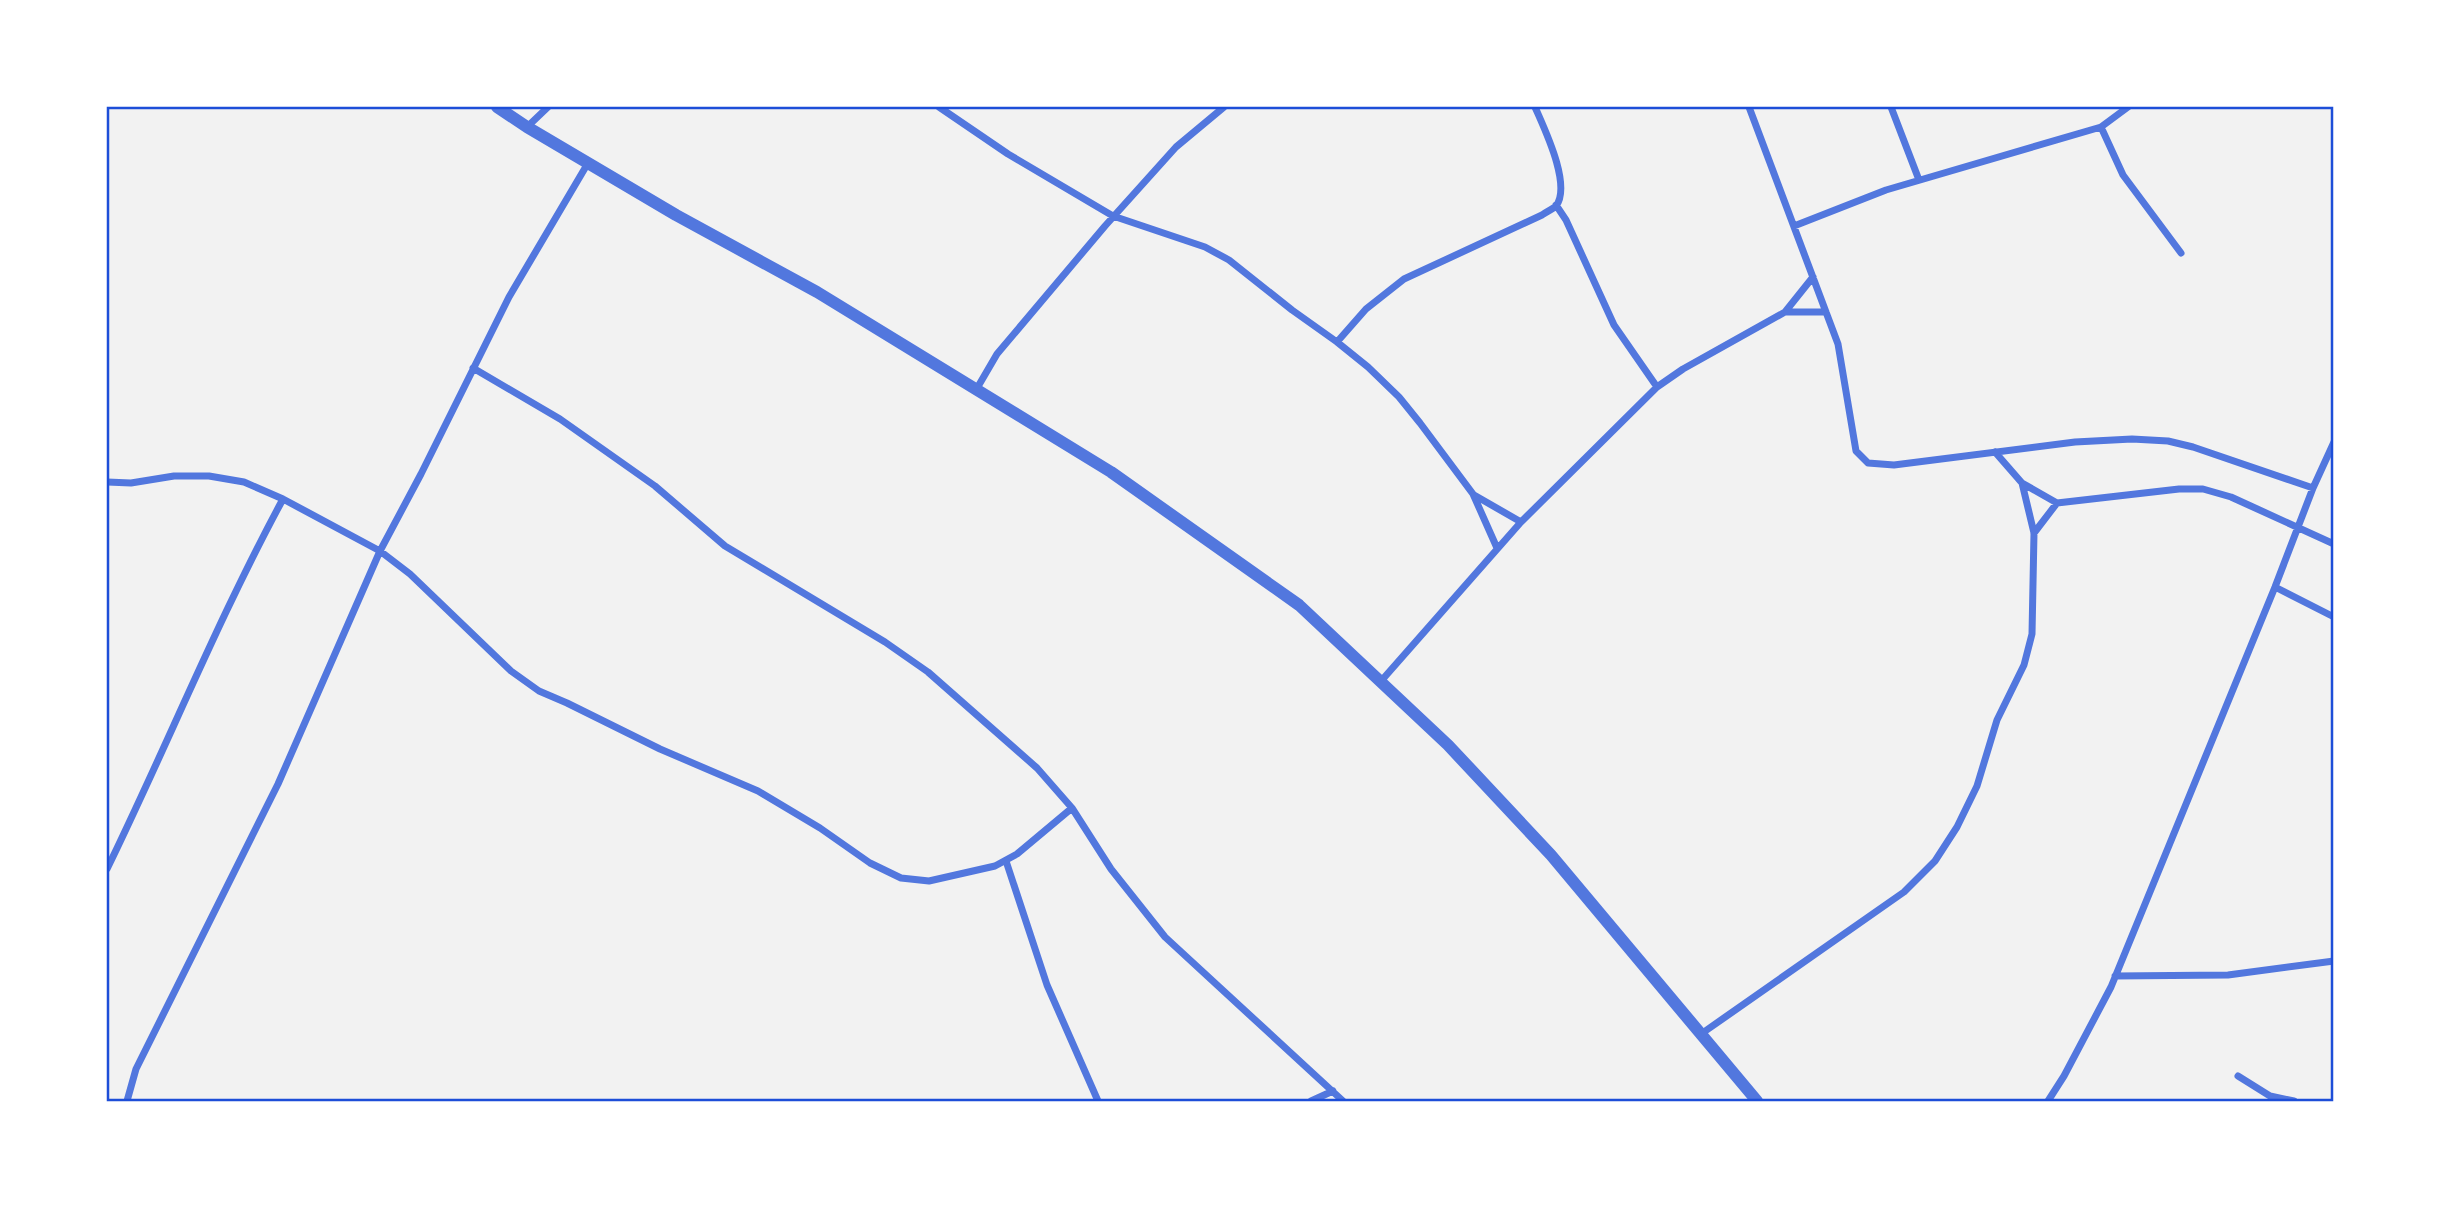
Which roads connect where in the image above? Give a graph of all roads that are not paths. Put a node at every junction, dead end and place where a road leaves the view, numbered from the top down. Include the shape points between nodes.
1 (497, 107) edge
2 (548, 107) edge
3 (939, 107) edge
4 (1224, 107) edge
5 (1535, 107) edge
6 (1749, 107) edge
7 (1891, 107) edge
8 (2128, 107) edge
9 (527, 127) junction
10 (2101, 127) junction
11 (588, 163) junction
12 (1919, 180) junction
13 (1556, 205) junction
14 (1113, 216) junction
15 (1794, 226) junction
16 (2181, 253) dead end
17 (1813, 277) junction
18 (1785, 312) junction
19 (1826, 312) junction
20 (1337, 342) junction
21 (474, 368) junction
22 (1657, 387) junction
23 (976, 390) junction
24 (2334, 442) edge
25 (1995, 452) junction
26 (107, 482) edge
27 (2022, 483) junction
28 (2313, 488) junction
29 (1473, 494) junction
30 (283, 499) junction
31 (2057, 503) junction
32 (1521, 522) junction
33 (2297, 528) junction
34 (2034, 533) junction
35 (2334, 544) edge
36 (1497, 548) junction
37 (380, 551) junction
38 (2275, 587) junction
39 (2334, 617) edge
40 (1382, 680) junction
41 (1072, 808) junction
42 (1006, 861) junction
43 (107, 869) edge
44 (2334, 961) edge
45 (2115, 976) junction
46 (1701, 1034) junction
47 (2238, 1076) dead end
48 (1333, 1091) junction
49 (127, 1101) edge
50 (1098, 1101) edge
51 (1311, 1101) edge
52 (1343, 1101) edge
53 (1757, 1101) edge
54 (2048, 1101) edge
55 (2294, 1101) edge

1 - 9 street
2 - 9 street
3 - 14 street
4 - 14 street via 1176,146
5 - 13 street via 1556,159 1562,191
6 - 15 street
7 - 12 street
8 - 10 street
9 - 11 street
10 - 12 street
10 - 16 street via 2123,175
11 - 21 street via 509,297
11 - 23 street via 817,292
12 - 15 street
13 - 20 street via 1404,279 1366,309
13 - 22 street via 1614,326
14 - 20 street via 1205,247 1229,260
14 - 23 street via 997,354
15 - 17 street
17 - 18 street
17 - 19 street
18 - 19 street
18 - 22 street
19 - 25 street via 1838,344 1856,451 1868,463 1894,465
20 - 29 street via 1399,397
21 - 37 street
21 - 41 street via 560,419 655,486 725,546 928,672 1037,768
22 - 32 street
23 - 40 street via 1111,472 1299,605
24 - 28 street
25 - 27 street
25 - 28 street via 2075,442 2168,441
26 - 30 street via 209,475 244,482
27 - 31 street
27 - 34 street
28 - 33 street
29 - 32 street
29 - 36 street
30 - 37 street
30 - 43 street via 249,562
31 - 33 street via 2203,489
31 - 34 street
32 - 36 street
33 - 35 street
33 - 38 street
34 - 46 street via 2032,634 2024,665 1997,720 1978,786 1957,827 1935,860 1904,892
36 - 40 street
37 - 42 street via 539,691 758,791 870,863 901,878 929,881
37 - 49 street via 278,784 136,1069
38 - 39 street
38 - 45 street
40 - 46 street via 1551,855
41 - 42 street
41 - 48 street via 1111,869 1165,937
42 - 50 street via 1046,985
44 - 45 street via 2228,975
45 - 54 street
46 - 53 street
47 - 55 street via 2270,1096
48 - 51 street
48 - 52 street

